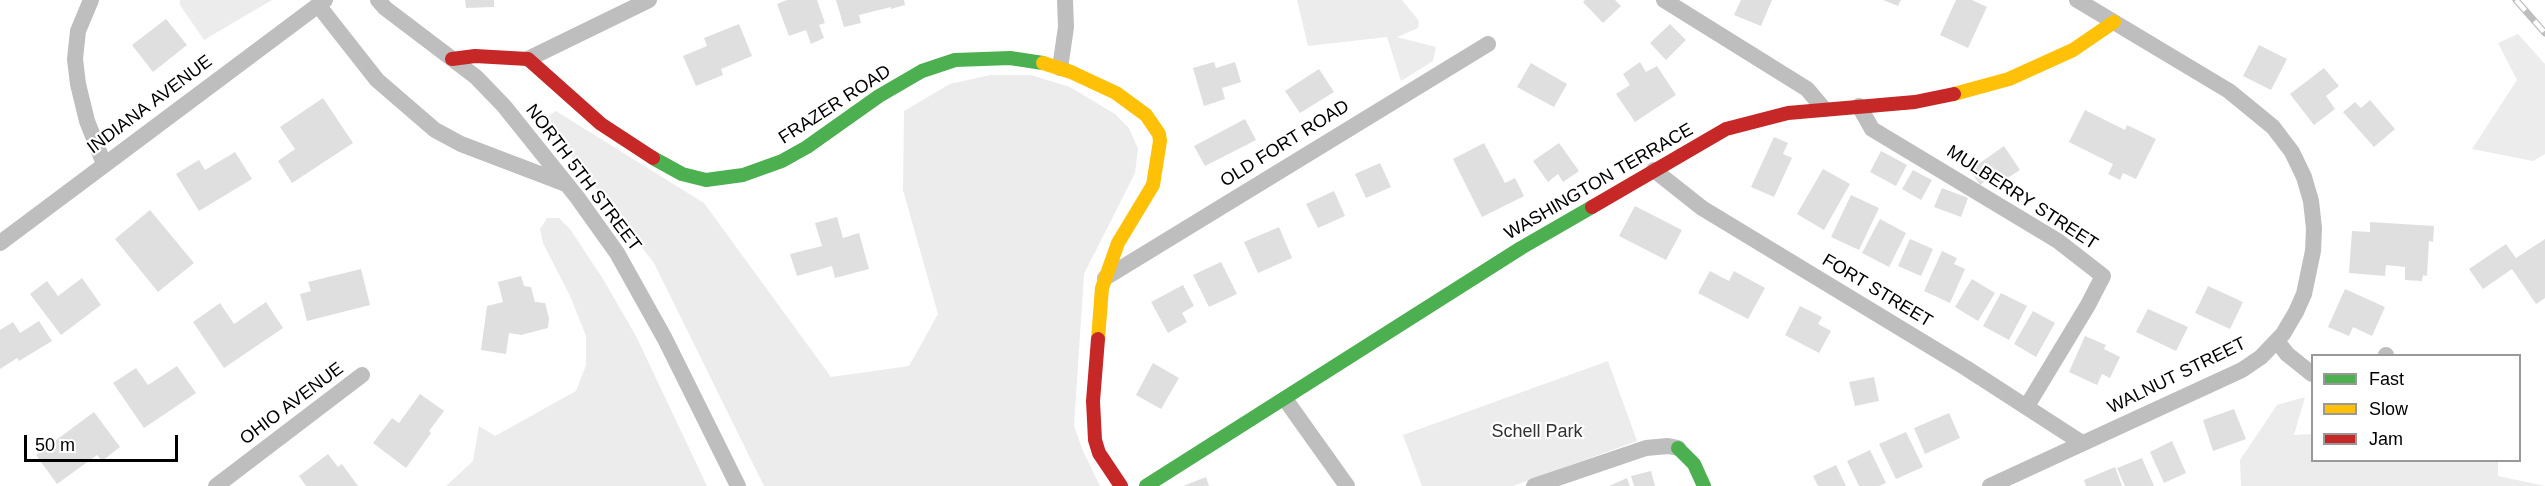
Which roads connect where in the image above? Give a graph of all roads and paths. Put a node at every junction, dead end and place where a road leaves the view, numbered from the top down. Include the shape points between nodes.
1 (92, 0) edge
2 (378, 0) edge
3 (649, 0) edge
4 (1065, 0) edge
5 (1664, 0) edge
6 (2077, 0) edge
7 (322, 2) edge
8 (2114, 22) junction
9 (1488, 44) dead end
10 (452, 59) junction
11 (528, 59) junction
12 (1060, 68) junction
13 (1860, 106) junction
14 (1824, 109) junction
15 (104, 164) junction
16 (1654, 170) junction
17 (567, 185) junction
18 (0, 243) edge
19 (1104, 278) junction
20 (2277, 341) junction
21 (2311, 372) edge
22 (362, 375) dead end
23 (1285, 399) junction
24 (2027, 406) junction
25 (2082, 443) junction
26 (1678, 447) joint
27 (216, 486) edge
28 (738, 486) edge
29 (1121, 486) edge
30 (1146, 486) edge
31 (1347, 486) edge
32 (1534, 486) edge
33 (1704, 486) edge
34 (1990, 486) edge

1 - 15 street via 78,31 75,59 87,121
2 - 10 street, NORTH 5TH STREET
3 - 11 street
4 - 12 street
5 - 14 street via 1807,89
6 - 8 street, WALNUT STREET
7 - 15 street, INDIANA AVENUE
7 - 17 street via 377,80 435,130
8 - 13 street, WASHINGTON TERRACE via 2073,50 1976,90 1915,102
8 - 20 street, WALNUT STREET via 2229,91 2273,127 2304,177 2311,201 2313,250 2304,294
9 - 19 street, OLD FORT ROAD
10 - 11 street
10 - 17 street, NORTH 5TH STREET via 504,106
11 - 12 street, FRAZER ROAD via 601,124 665,165 706,180 743,175 782,161 879,96 942,63 982,57 1010,58
12 - 19 street, FRAZER ROAD via 1136,106 1161,141 1153,185 1118,243
13 - 14 street, WASHINGTON TERRACE
13 - 24 street, MULBERRY STREET via 1872,129 2058,241 2103,276
14 - 16 street, WASHINGTON TERRACE via 1788,112 1726,129
15 - 18 street, INDIANA AVENUE
16 - 23 street, WASHINGTON TERRACE via 1521,248
16 - 24 street, FORT STREET via 1702,208
17 - 28 street, NORTH 5TH STREET via 617,253
19 - 29 street, FRAZER ROAD via 1094,401 1095,440
20 - 21 street
20 - 25 street, WALNUT STREET via 2242,370
22 - 27 street, OHIO AVENUE
23 - 30 street, WASHINGTON TERRACE
23 - 31 street
24 - 25 street, FORT STREET
25 - 34 street, WALNUT STREET
26 - 32 street via 1646,448
26 - 33 street via 1694,464

